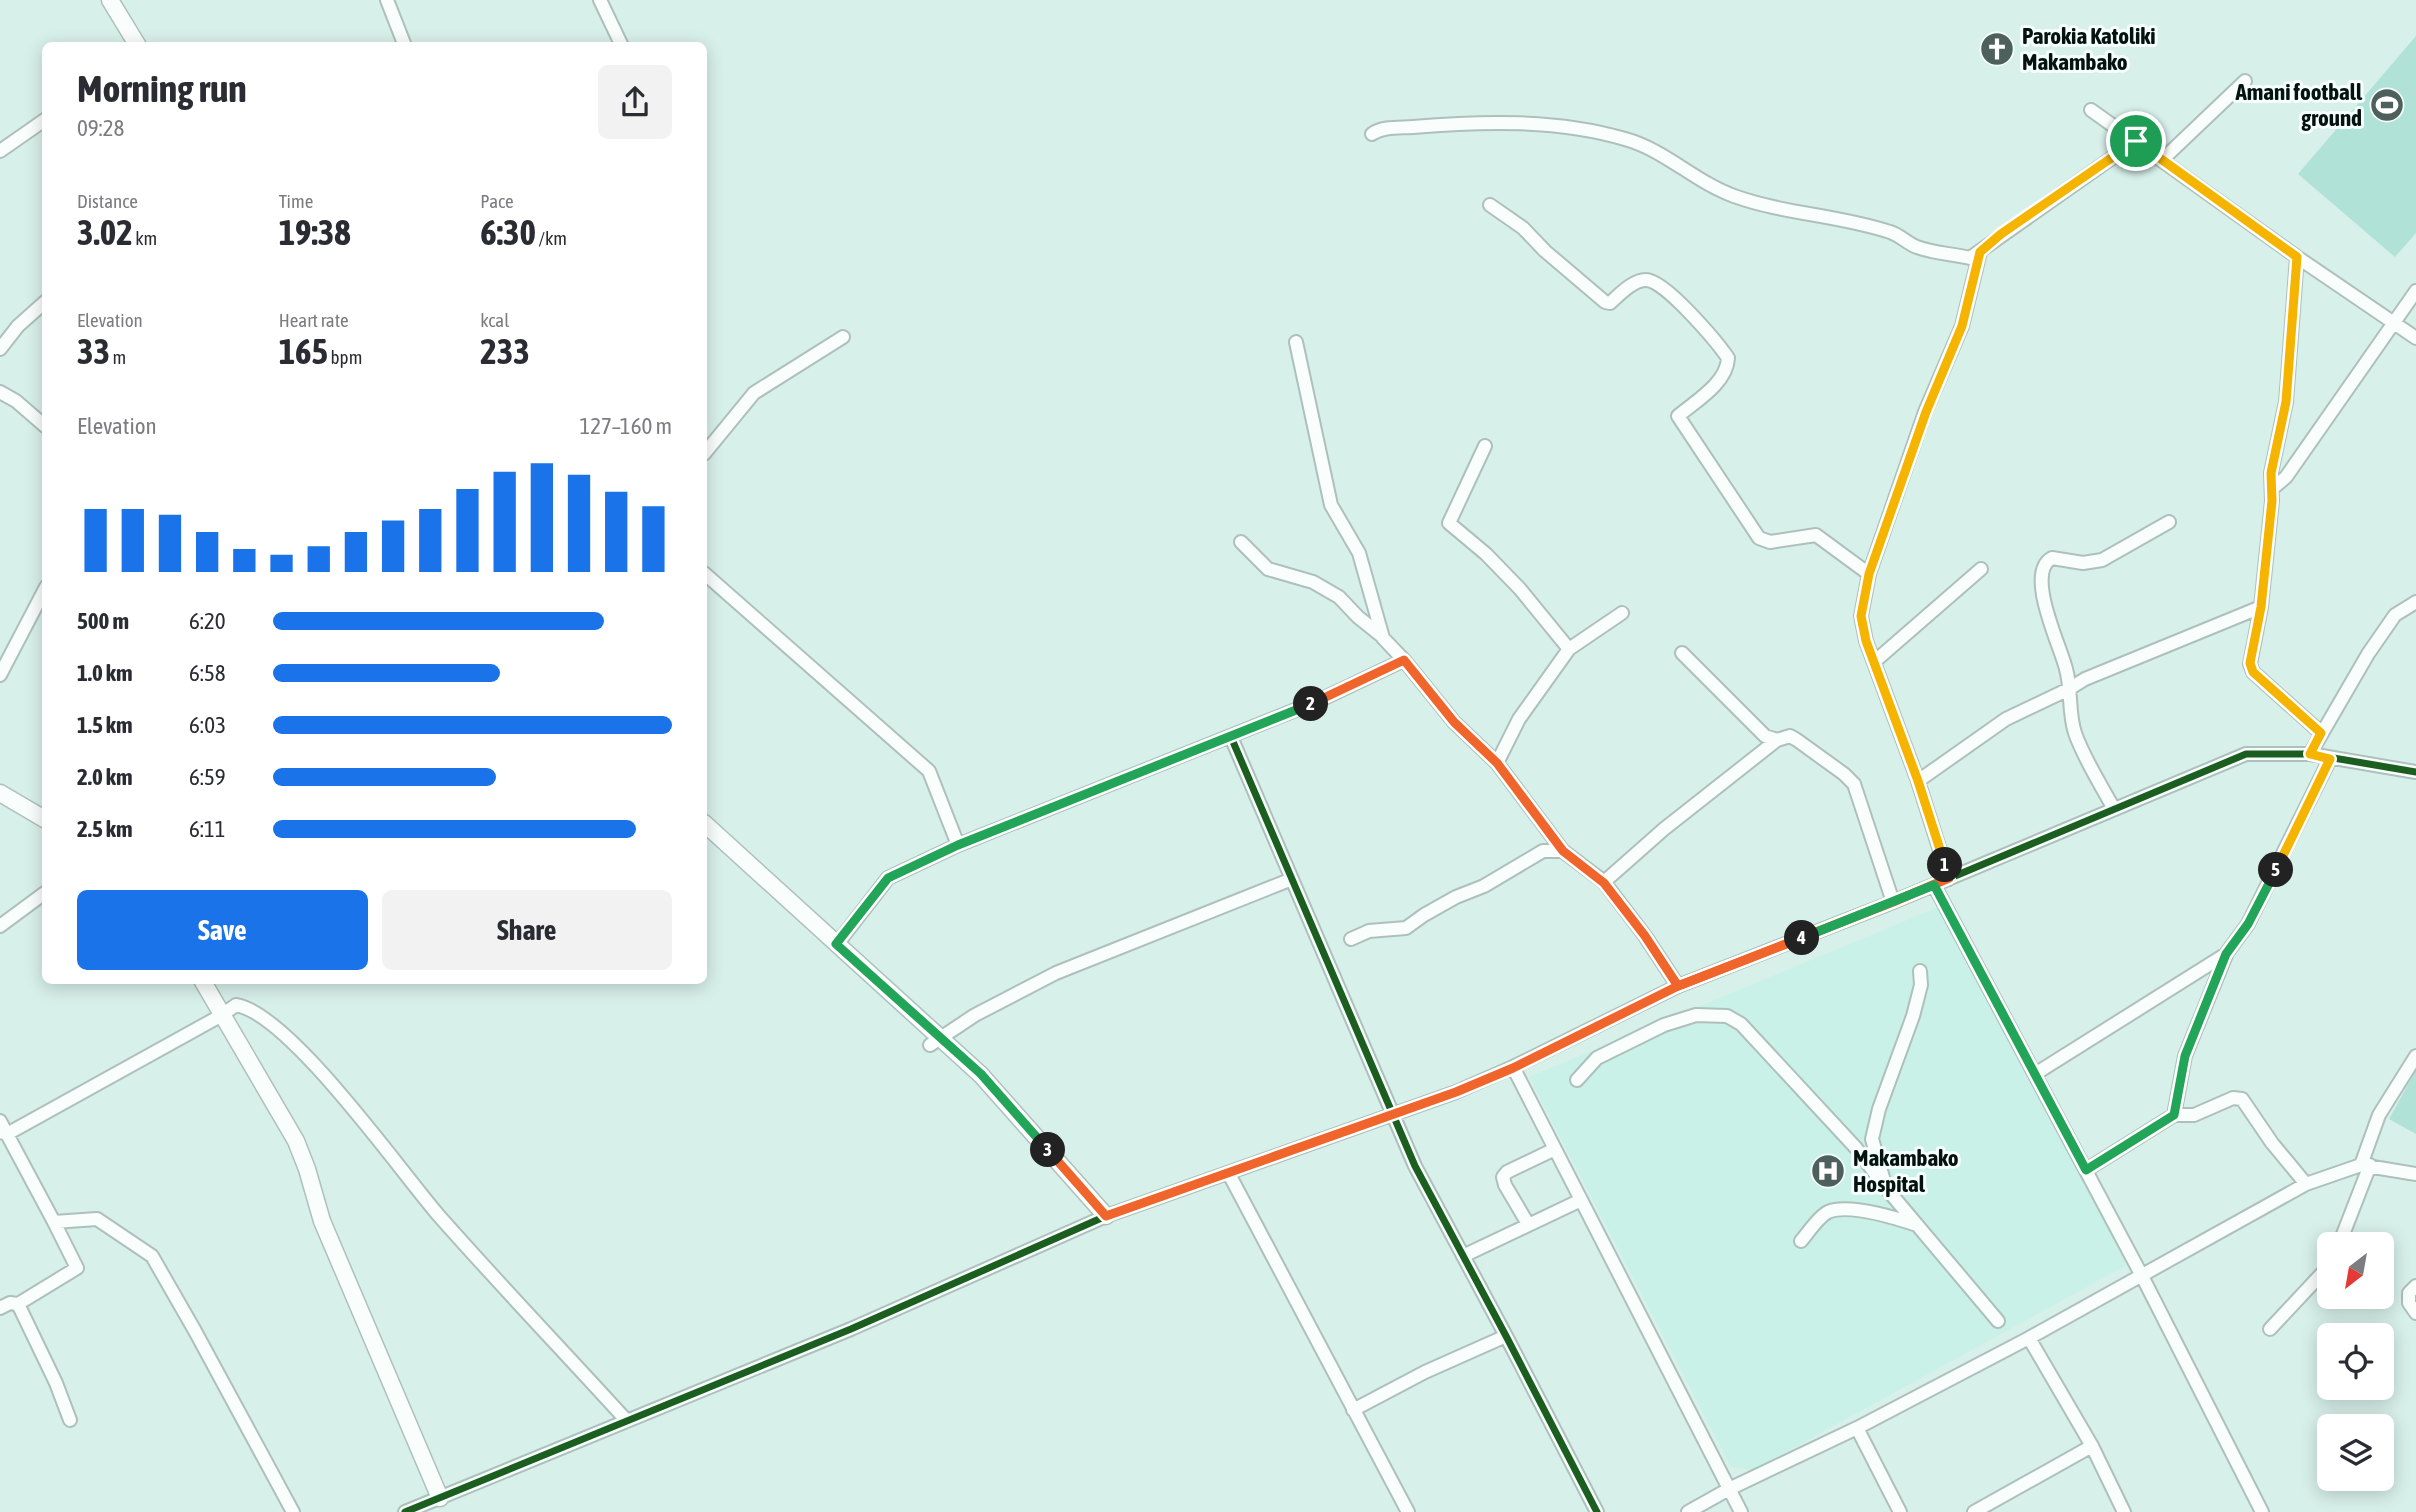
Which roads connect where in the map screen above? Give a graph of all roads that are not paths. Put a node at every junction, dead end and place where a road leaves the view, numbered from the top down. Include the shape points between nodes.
1 (110, 0) edge
2 (387, 0) edge
3 (600, 0) edge
4 (136, 42) edge
5 (403, 42) edge
6 (620, 42) edge
7 (2245, 81) dead end
8 (2091, 110) dead end
9 (42, 122) edge
10 (1372, 134) dead end
11 (2136, 141) junction
12 (0, 151) edge
13 (2162, 160) junction
14 (1490, 205) dead end
15 (1980, 252) junction
16 (2297, 257) junction
17 (2416, 291) edge
18 (42, 305) edge
19 (2393, 322) junction
20 (843, 337) dead end
21 (2416, 338) edge
22 (1296, 342) dead end
23 (0, 349) edge
24 (0, 392) edge
25 (42, 424) edge
26 (1485, 446) dead end
27 (707, 450) edge
28 (2272, 489) junction
29 (2169, 522) dead end
30 (1241, 542) dead end
31 (1981, 569) dead end
32 (1869, 574) junction
33 (707, 576) edge
34 (42, 595) edge
35 (2416, 602) edge
36 (2261, 607) junction
37 (1622, 614) dead end
38 (1384, 638) junction
39 (1569, 649) junction
40 (1682, 653) dead end
41 (1404, 660) junction
42 (1874, 662) junction
43 (0, 675) edge
44 (2069, 689) junction
45 (2321, 733) junction
46 (1231, 737) junction
47 (1777, 740) junction
48 (2310, 754) junction
49 (2330, 759) junction
50 (1497, 763) junction
51 (2416, 772) edge
52 (1918, 781) junction
53 (0, 793) edge
54 (2114, 809) junction
55 (42, 818) edge
56 (707, 826) edge
57 (958, 845) junction
58 (1563, 851) junction
59 (1949, 878) junction
60 (1292, 879) junction
61 (1604, 883) junction
62 (1934, 885) junction
63 (42, 895) edge
64 (1893, 902) junction
65 (0, 926) edge
66 (1351, 939) dead end
67 (836, 944) junction
68 (2226, 954) junction
69 (1920, 971) dead end
70 (204, 984) edge
71 (1678, 986) junction
72 (222, 1015) junction
73 (936, 1042) junction
74 (2416, 1056) edge
75 (1513, 1068) junction
76 (2035, 1074) junction
77 (1577, 1080) dead end
78 (1393, 1115) junction
79 (2174, 1115) junction
80 (0, 1121) edge
81 (4, 1133) edge
82 (1555, 1149) junction
83 (2365, 1165) junction
84 (2086, 1170) junction
85 (1229, 1174) junction
86 (2416, 1174) edge
87 (2306, 1184) junction
88 (1886, 1188) junction
89 (1581, 1200) junction
90 (1106, 1216) junction
91 (54, 1222) junction
92 (1528, 1224) junction
93 (1917, 1225) junction
94 (2344, 1232) edge
95 (1801, 1241) dead end
96 (1464, 1256) junction
97 (2142, 1276) junction
98 (2317, 1279) edge
99 (2416, 1286) edge
100 (18, 1304) junction
101 (0, 1308) edge
102 (2416, 1313) edge
103 (1998, 1321) dead end
104 (2270, 1329) dead end
105 (1506, 1336) junction
106 (2029, 1338) junction
107 (1353, 1410) junction
108 (70, 1420) dead end
109 (627, 1421) junction
110 (1857, 1428) junction
111 (2092, 1446) junction
112 (1729, 1489) junction
113 (440, 1497) junction
114 (293, 1512) edge
115 (405, 1512) edge
116 (1408, 1512) edge
117 (1597, 1512) edge
118 (1688, 1512) edge
119 (1741, 1512) edge
120 (1900, 1512) edge
121 (1973, 1512) edge
122 (2124, 1512) edge
123 (2262, 1512) edge

1 - 4 street
2 - 5 street
3 - 6 street
7 - 13 street
8 - 11 street
9 - 12 street
10 - 15 street via 1445,123 1558,127 1608,135 1627,139 1730,194 1768,207 1892,232 1917,247 1970,258
11 - 13 street
11 - 15 street
13 - 16 street
14 - 32 street via 1523,228 1605,302 1645,280 1654,281 1679,301 1728,358 1728,366 1723,377 1678,416 1759,538 1770,542 1816,535
15 - 32 street via 1962,326 1926,412
16 - 19 street
16 - 28 street via 2286,402 2271,473
17 - 19 street
18 - 23 street
19 - 21 street
19 - 28 street via 2286,477
20 - 27 street via 754,393
22 - 38 street via 1331,505 1359,553
24 - 25 street
26 - 39 street via 1449,523 1520,589
28 - 36 street
29 - 44 street via 2102,560 2047,560 2042,590
30 - 38 street via 1268,569 1313,582 1339,597
31 - 42 street
32 - 42 street via 1861,616
33 - 57 street via 929,771
34 - 43 street
35 - 45 street via 2395,615
36 - 44 street via 2085,678
36 - 45 street via 2250,663 2253,672
37 - 39 street
38 - 41 street
39 - 50 street via 1519,719
40 - 47 street via 1765,736
41 - 46 street
41 - 50 street via 1454,722
42 - 52 street
44 - 52 street via 2006,719
44 - 54 street via 2075,733
45 - 48 street
46 - 57 street
46 - 60 street
47 - 61 street
47 - 64 street via 1790,736 1797,740 1854,784
48 - 49 street
48 - 54 street via 2246,754
49 - 51 street
49 - 68 street via 2248,924
50 - 58 street
52 - 59 street
53 - 55 street
54 - 59 street
56 - 67 street
57 - 67 street via 888,878
58 - 61 street
58 - 66 street via 1543,850 1406,928 1369,931
59 - 62 street
60 - 73 street via 1056,973 975,1015
60 - 78 street
61 - 71 street
62 - 64 street
62 - 76 street
63 - 65 street
64 - 71 street
67 - 73 street
68 - 76 street
68 - 79 street via 2185,1056
69 - 88 street via 1913,1016 1872,1139
70 - 72 street
71 - 75 street
72 - 81 street
72 - 109 street via 236,1005 257,1012 326,1077 439,1215
72 - 113 street via 296,1141 322,1221
73 - 90 street via 981,1074
74 - 83 street via 2379,1115
75 - 78 street
75 - 82 street
76 - 84 street
77 - 88 street via 1597,1058 1664,1025 1696,1014 1727,1016 1741,1024 1794,1080
78 - 85 street
78 - 96 street
79 - 84 street
79 - 87 street via 2194,1115 2233,1098 2242,1099
80 - 81 street
81 - 91 street
82 - 89 street
82 - 92 street via 1503,1177
83 - 86 street
83 - 87 street
83 - 94 street
84 - 97 street
85 - 90 street
85 - 107 street
87 - 97 street
88 - 93 street
89 - 92 street
89 - 112 street
90 - 109 street via 851,1329
91 - 100 street via 77,1268
91 - 114 street via 97,1219 152,1256
92 - 96 street
93 - 95 street via 1842,1209 1826,1213
93 - 103 street
96 - 105 street
97 - 106 street
97 - 123 street
98 - 104 street
99 - 102 street via 2408,1298
100 - 101 street
100 - 108 street
105 - 107 street via 1425,1371
105 - 117 street
106 - 110 street
106 - 111 street
107 - 116 street
109 - 113 street
110 - 112 street
110 - 120 street
111 - 121 street
111 - 122 street
112 - 118 street
112 - 119 street
113 - 115 street

